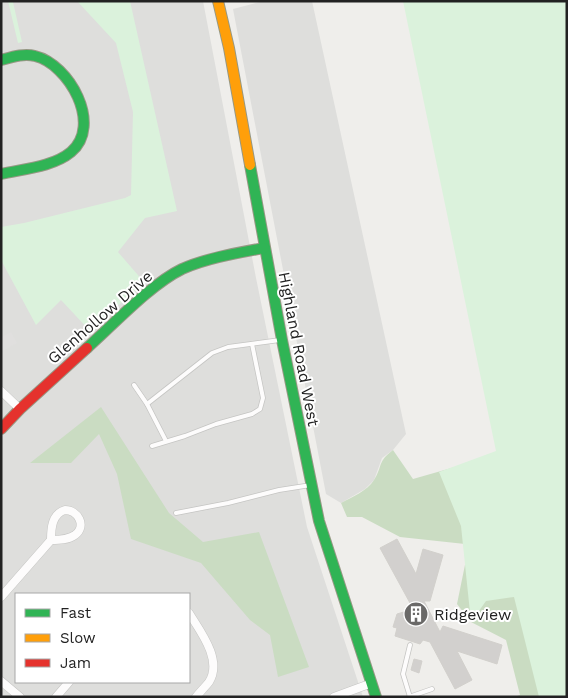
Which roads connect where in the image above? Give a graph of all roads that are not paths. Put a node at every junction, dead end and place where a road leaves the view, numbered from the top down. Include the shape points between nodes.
1 (218, 1) edge
2 (1, 60) edge
3 (1, 174) edge
4 (264, 248) junction
5 (282, 340) junction
6 (252, 344) junction
7 (134, 385) dead end
8 (1, 391) edge
9 (147, 404) junction
10 (20, 409) junction
11 (1, 429) edge
12 (166, 441) junction
13 (152, 446) dead end
14 (311, 484) junction
15 (176, 512) dead end
16 (51, 540) junction
17 (1, 597) edge
18 (190, 615) edge
19 (410, 645) dead end
20 (1, 681) edge
21 (68, 683) edge
22 (372, 683) junction
23 (432, 689) dead end
24 (20, 697) edge
25 (56, 697) edge
26 (196, 697) edge
27 (334, 697) edge
28 (376, 697) edge
29 (409, 697) edge

1 - 4 street, Highland Road West
2 - 3 street via 23,55 38,56 56,67 75,89 83,121 76,147 62,158
4 - 5 street, Highland Road West
4 - 10 street, Glenhollow Drive via 187,267 164,280
5 - 6 lane
5 - 14 street, Highland Road West
6 - 9 lane via 221,348 212,353
6 - 12 lane via 263,398 260,409
7 - 9 lane
8 - 10 street
9 - 12 lane
10 - 11 street, Glenhollow Drive
12 - 13 lane
14 - 15 lane
14 - 22 street, Highland Road West via 319,521
16 - 16 street via 75,535 80,528 80,518 69,510 57,514
16 - 17 street
18 - 26 street via 209,646 214,664 210,680
19 - 29 lane via 403,674
20 - 24 street
21 - 25 street
22 - 27 street
22 - 28 street, Highland Road West
23 - 29 lane

